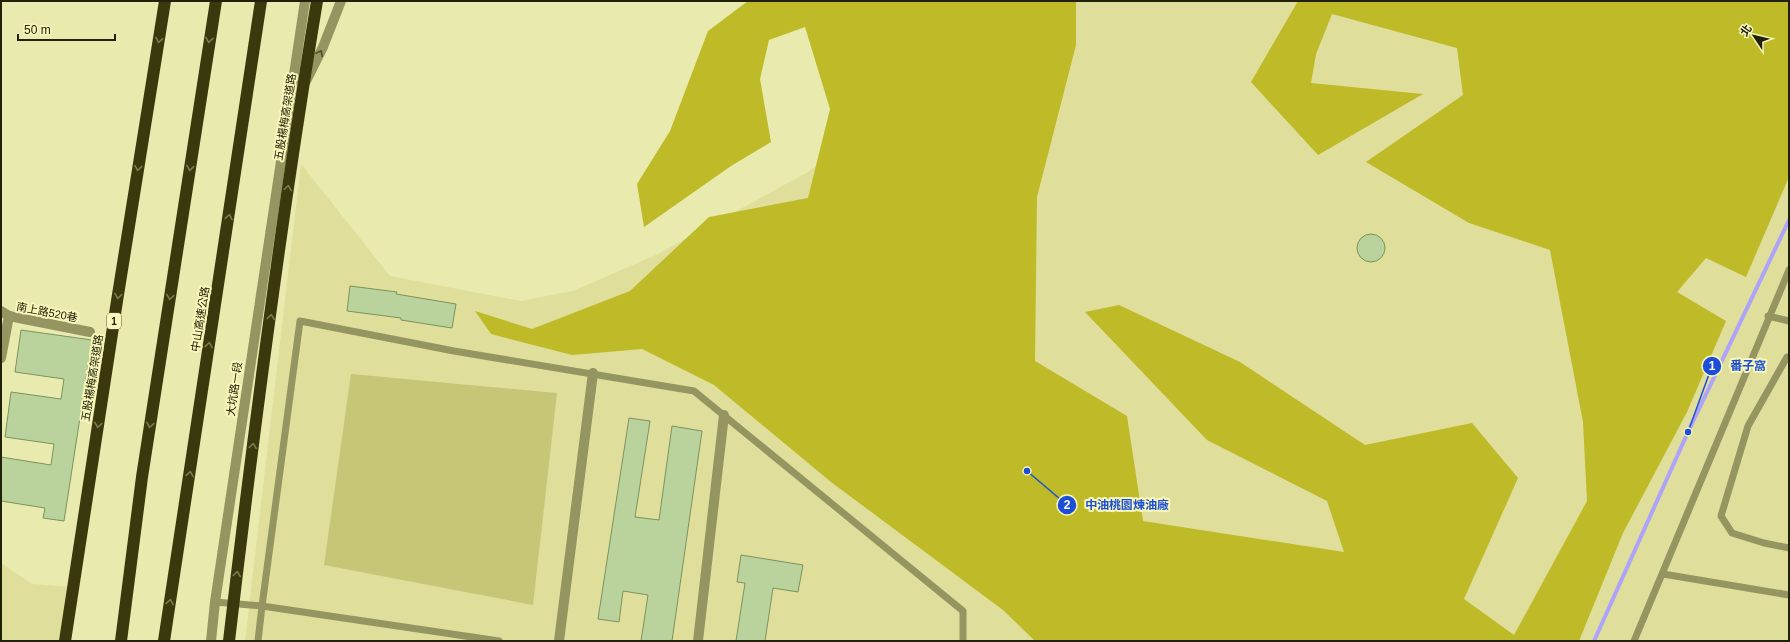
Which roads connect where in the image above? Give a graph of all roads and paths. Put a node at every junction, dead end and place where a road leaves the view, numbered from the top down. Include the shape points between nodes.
1 (165, 1) edge
2 (216, 1) edge
3 (261, 1) edge
4 (305, 1) edge
5 (317, 1) edge
6 (341, 1) edge
7 (283, 141) junction
8 (1789, 270) edge
9 (5, 314) edge
10 (1768, 316) junction
11 (1789, 321) edge
12 (90, 332) dead end
13 (1789, 357) edge
14 (1, 358) edge
15 (593, 373) junction
16 (724, 415) junction
17 (1789, 548) edge
18 (1663, 574) junction
19 (1789, 595) edge
20 (215, 602) junction
21 (262, 606) junction
22 (65, 641) edge
23 (121, 641) edge
24 (164, 641) edge
25 (211, 641) edge
26 (229, 641) edge
27 (258, 641) edge
28 (499, 641) edge
29 (559, 641) edge
30 (698, 641) edge
31 (963, 641) edge
32 (1634, 641) edge

1 -> 22 highway, 五股楊梅高架道路 / 1
2 -> 23 highway via 142,477
24 -> 3 highway, 中山高速公路
4 - 7 street, 大坑路一段
26 -> 5 highway, 五股楊梅高架道路, bridge via 294,140
7 -> 6 street, 大坑路一段
7 - 20 street, 大坑路一段
8 - 10 lane
9 - 12 street, 南上路520巷
9 - 14 street
10 - 11 lane
10 - 18 lane
13 - 17 lane via 1748,426 1721,516 1732,533
15 - 16 lane via 694,391
15 - 21 lane via 454,351 300,321
15 - 29 street
16 - 30 street
16 - 31 lane via 963,611
18 - 19 lane
18 - 32 lane
20 - 21 lane
20 - 25 street, 大坑路一段
21 - 27 lane
21 - 28 lane

